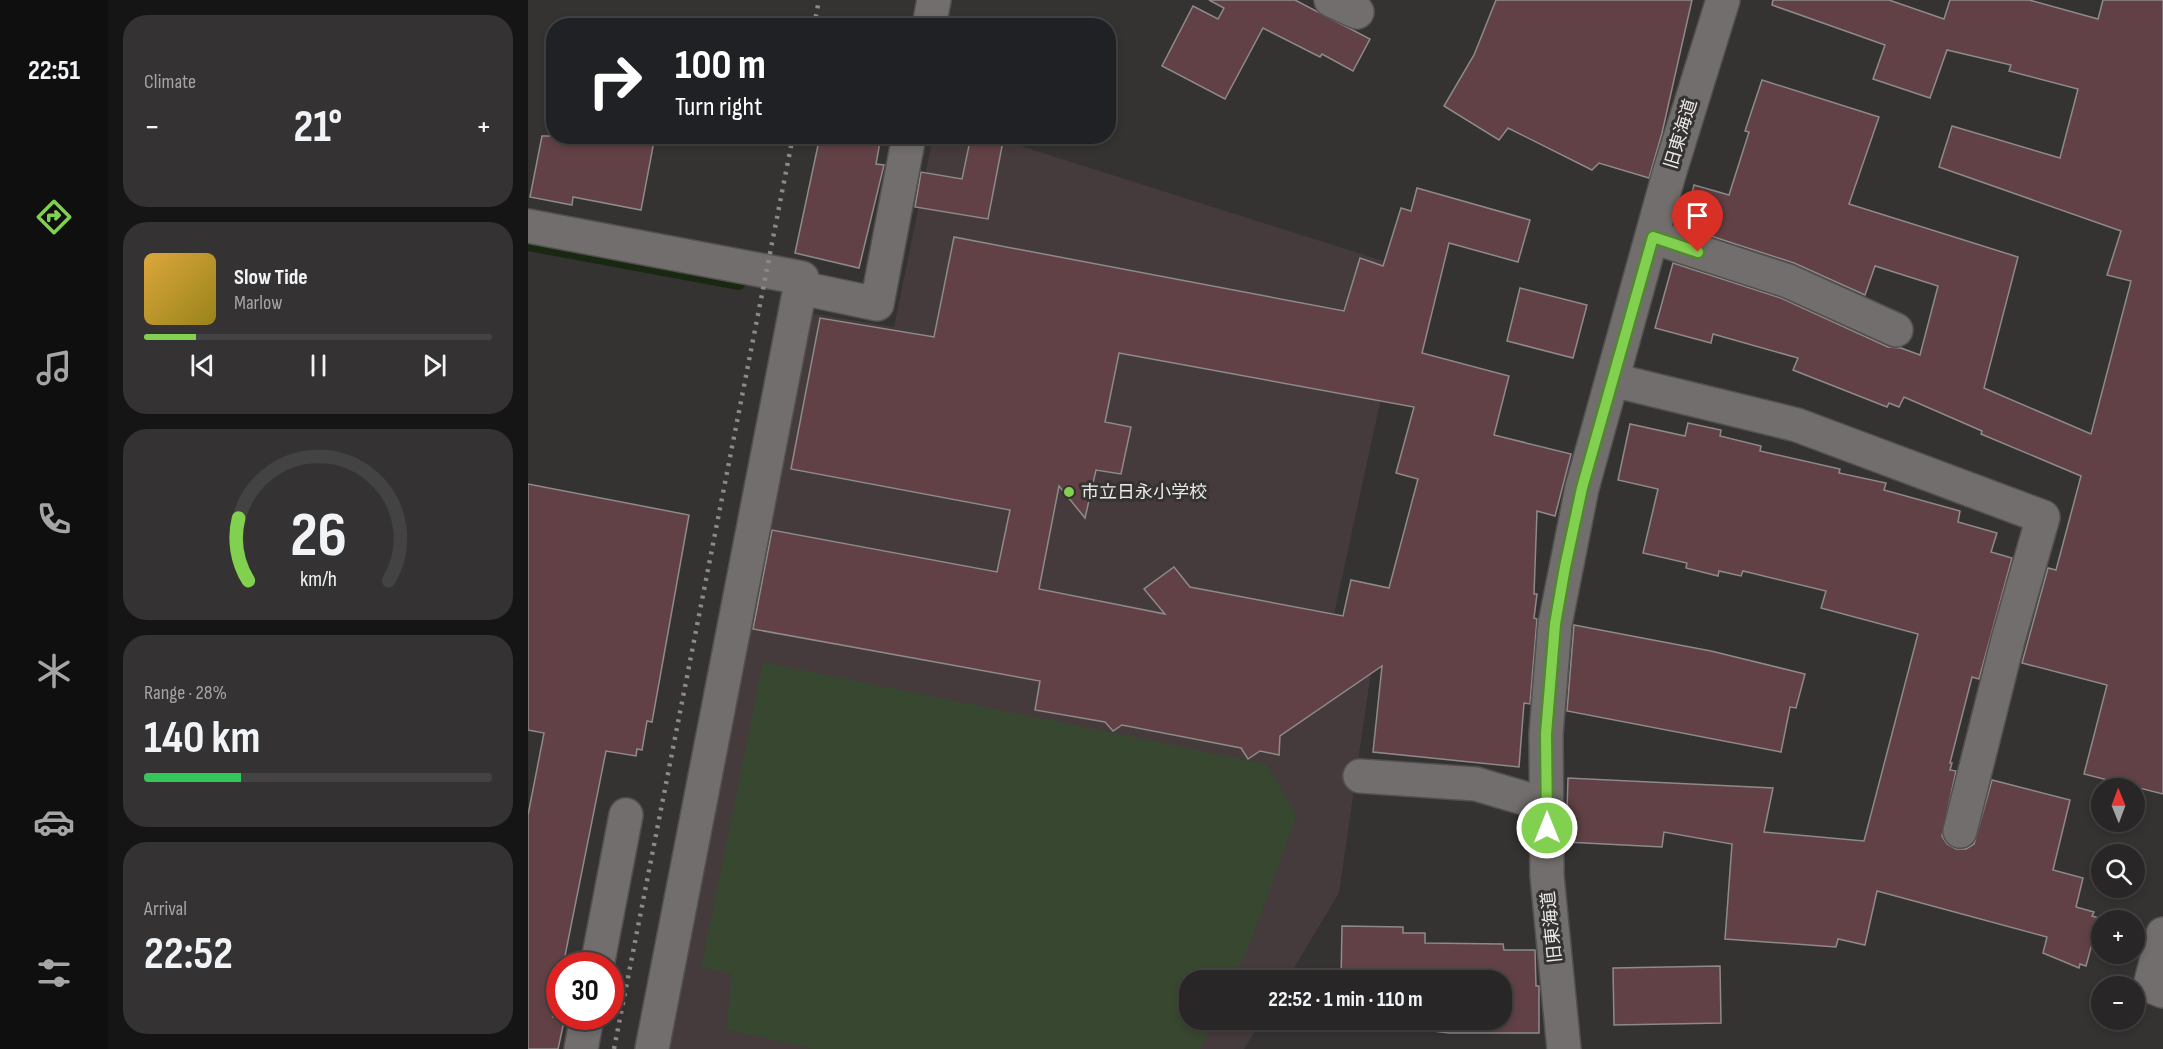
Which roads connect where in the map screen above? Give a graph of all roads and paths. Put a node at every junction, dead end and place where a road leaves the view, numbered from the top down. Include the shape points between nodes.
1 (934, 0) edge
2 (1723, 0) edge
3 (931, 18) edge
4 (908, 144) edge
5 (528, 226) edge
6 (1653, 237) junction
7 (801, 288) junction
8 (1896, 330) dead end
9 (1613, 380) junction
10 (1360, 776) dead end
11 (1547, 805) junction
12 (626, 814) dead end
13 (1960, 831) dead end
14 (2163, 934) edge
15 (600, 952) edge
16 (2163, 991) edge
17 (585, 1030) edge
18 (581, 1049) edge
19 (652, 1049) edge
20 (1564, 1049) edge

1 - 3 street
2 - 6 street, 旧東海道
4 - 7 street via 878,304
5 - 7 street via 802,278
6 - 8 street via 1788,281
6 - 9 street, 旧東海道
7 - 19 street
9 - 11 street, 旧東海道 via 1582,488 1555,624 1546,734
9 - 13 street via 1797,425 2043,517
10 - 11 street via 1476,784
11 - 20 street, 旧東海道 via 1547,876
12 - 15 street
14 - 16 street via 2150,986
17 - 18 street

